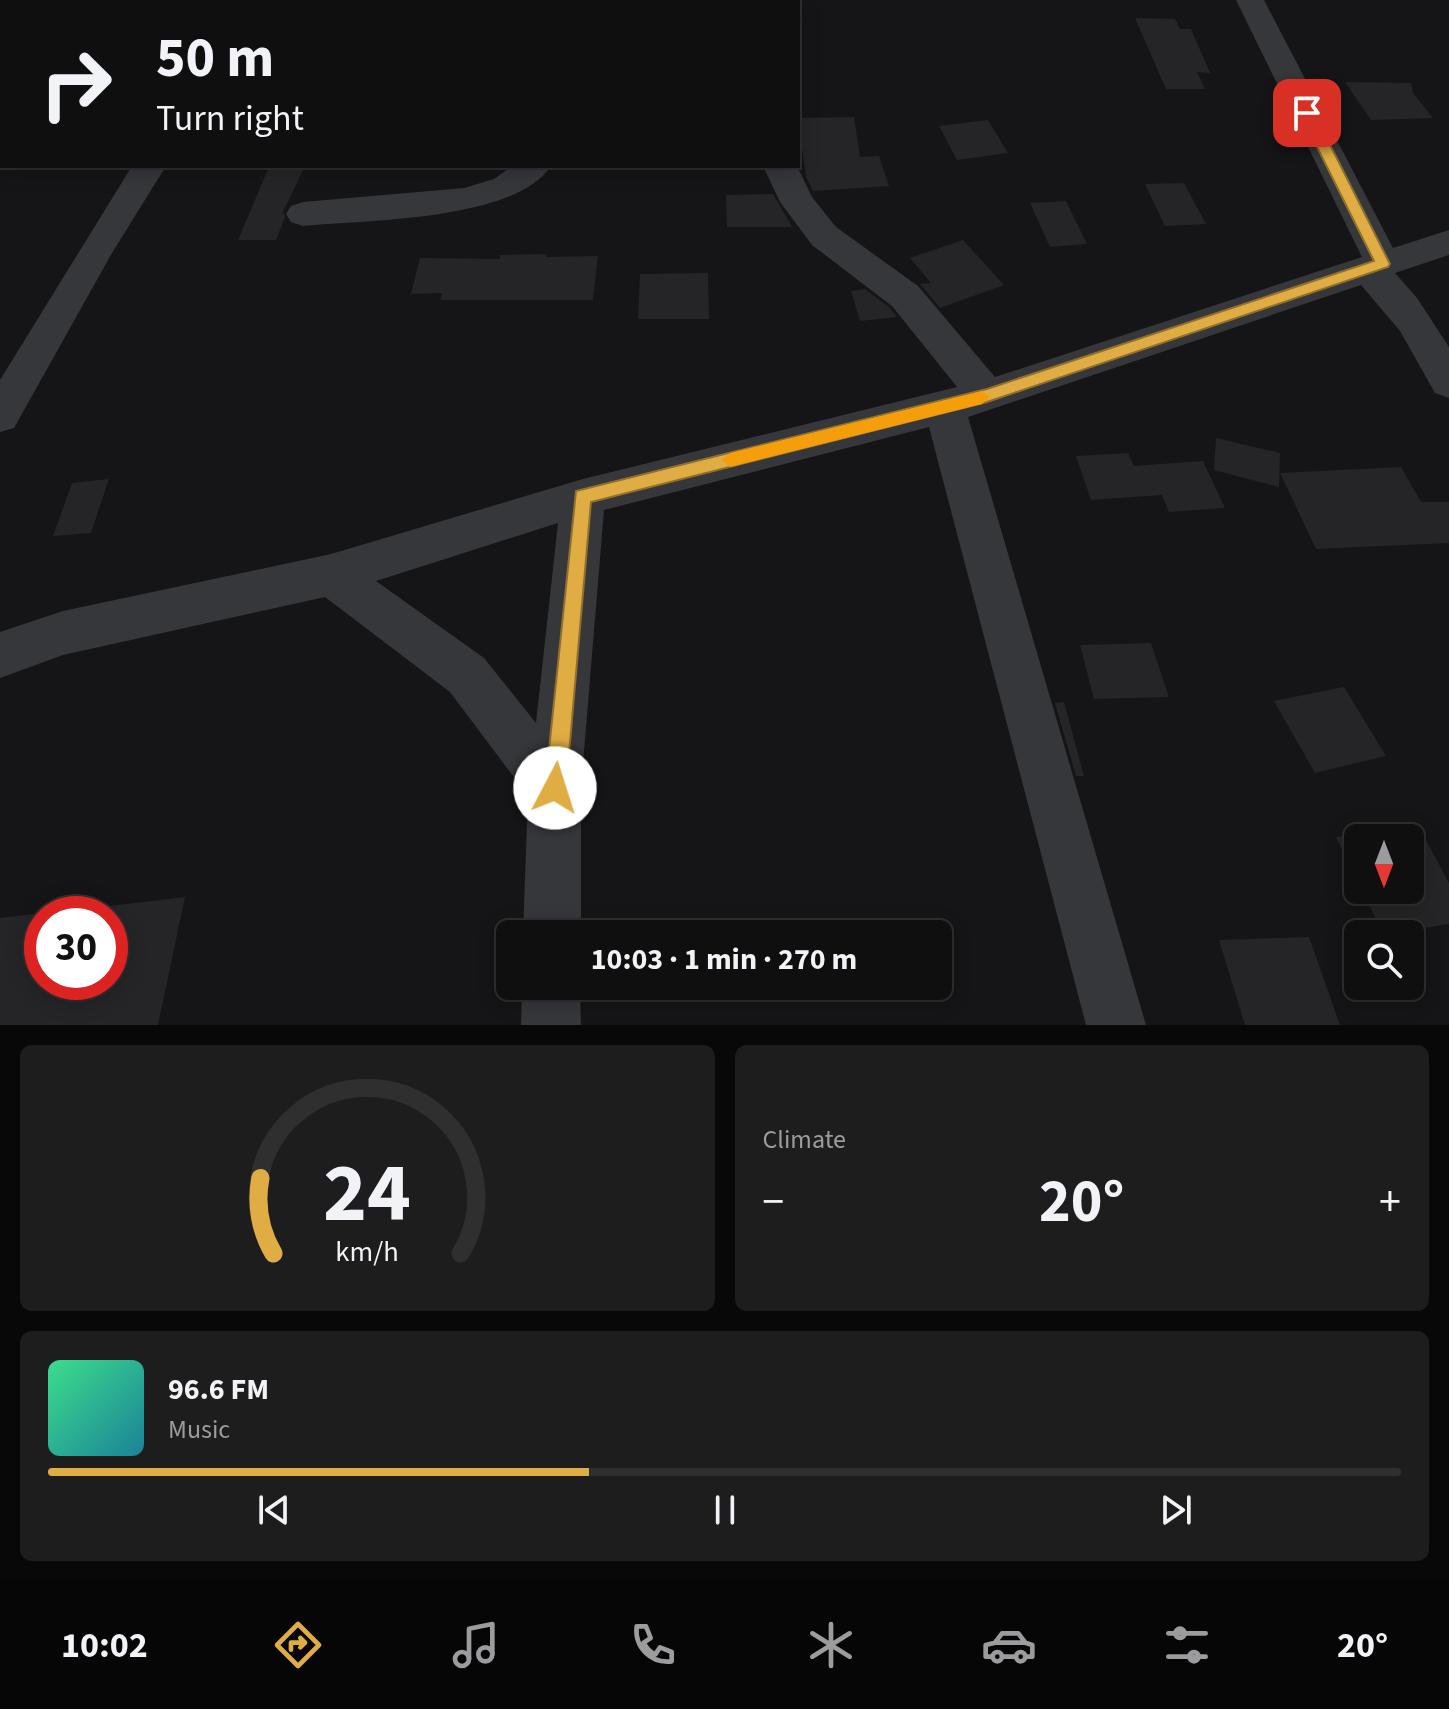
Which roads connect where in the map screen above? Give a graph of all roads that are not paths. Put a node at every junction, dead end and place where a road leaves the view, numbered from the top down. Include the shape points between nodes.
1 (1250, 0) edge
2 (148, 168) edge
3 (531, 168) edge
4 (781, 168) edge
5 (303, 214) dead end
6 (1449, 242) edge
7 (1374, 266) junction
8 (1449, 382) edge
9 (966, 401) junction
10 (0, 416) edge
11 (583, 497) junction
12 (331, 575) junction
13 (0, 655) edge
14 (555, 788) junction
15 (552, 920) edge
16 (551, 1000) edge
17 (551, 1025) edge
18 (1116, 1025) edge

1 - 7 street
2 - 10 street
3 - 5 street via 506,187 465,199
4 - 9 street via 797,202 824,236 905,296
6 - 7 street
7 - 8 street
7 - 9 street
9 - 11 street
9 - 18 street
11 - 12 street
11 - 14 street
12 - 13 street via 63,633
12 - 14 street via 467,675
14 - 15 street
16 - 17 street

